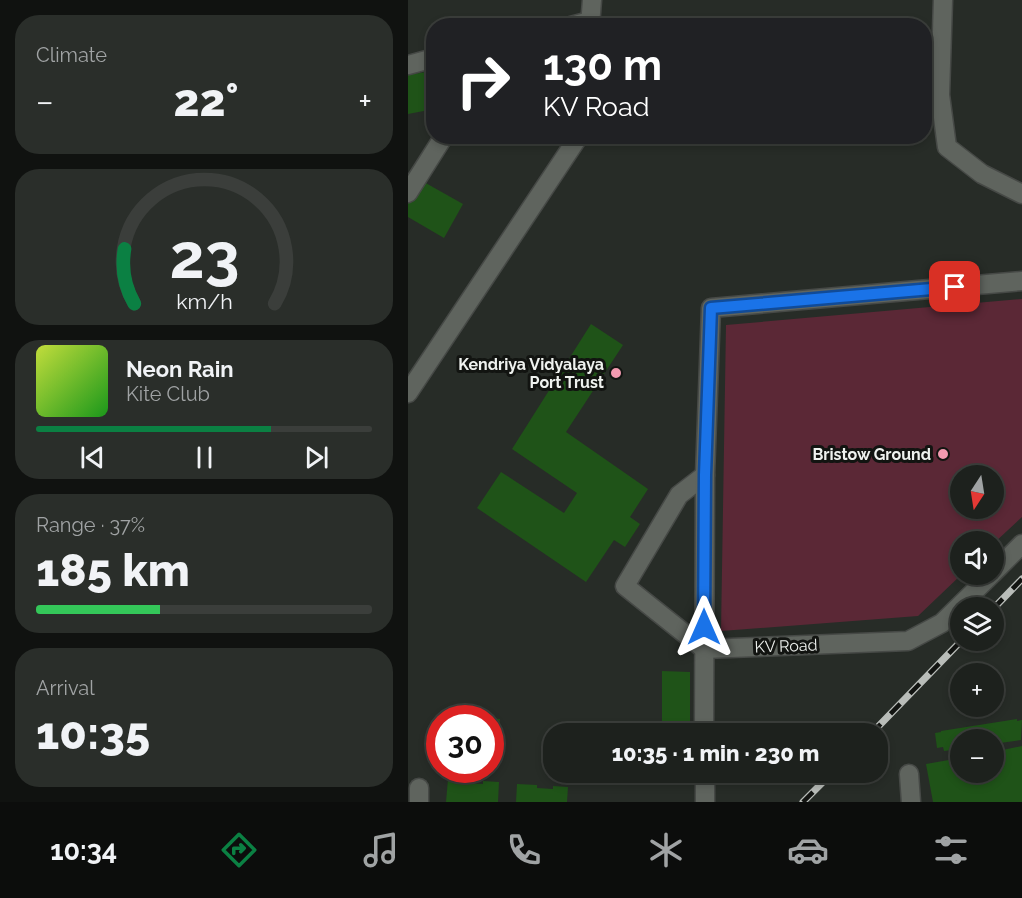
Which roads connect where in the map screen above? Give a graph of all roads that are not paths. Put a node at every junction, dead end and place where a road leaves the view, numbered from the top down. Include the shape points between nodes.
1 (592, 0) edge
2 (943, 0) edge
3 (590, 18) edge
4 (426, 60) edge
5 (408, 65) edge
6 (439, 144) edge
7 (574, 144) edge
8 (408, 193) edge
9 (1022, 194) edge
10 (1022, 281) edge
11 (408, 393) edge
12 (705, 475) junction
13 (1022, 544) edge
14 (1004, 562) edge
15 (981, 585) edge
16 (704, 649) junction
17 (704, 723) edge
18 (909, 774) dead end
19 (705, 783) edge
20 (705, 802) edge
21 (911, 802) edge

1 - 3 street
2 - 9 street via 940,95 947,147 982,174
4 - 5 street
6 - 8 street
7 - 11 street
10 - 12 street via 711,308
12 - 16 street
12 - 16 street via 679,495 625,586
13 - 14 street, KV Road
15 - 16 street, KV Road via 942,623 908,641
16 - 17 street
18 - 21 street
19 - 20 street

